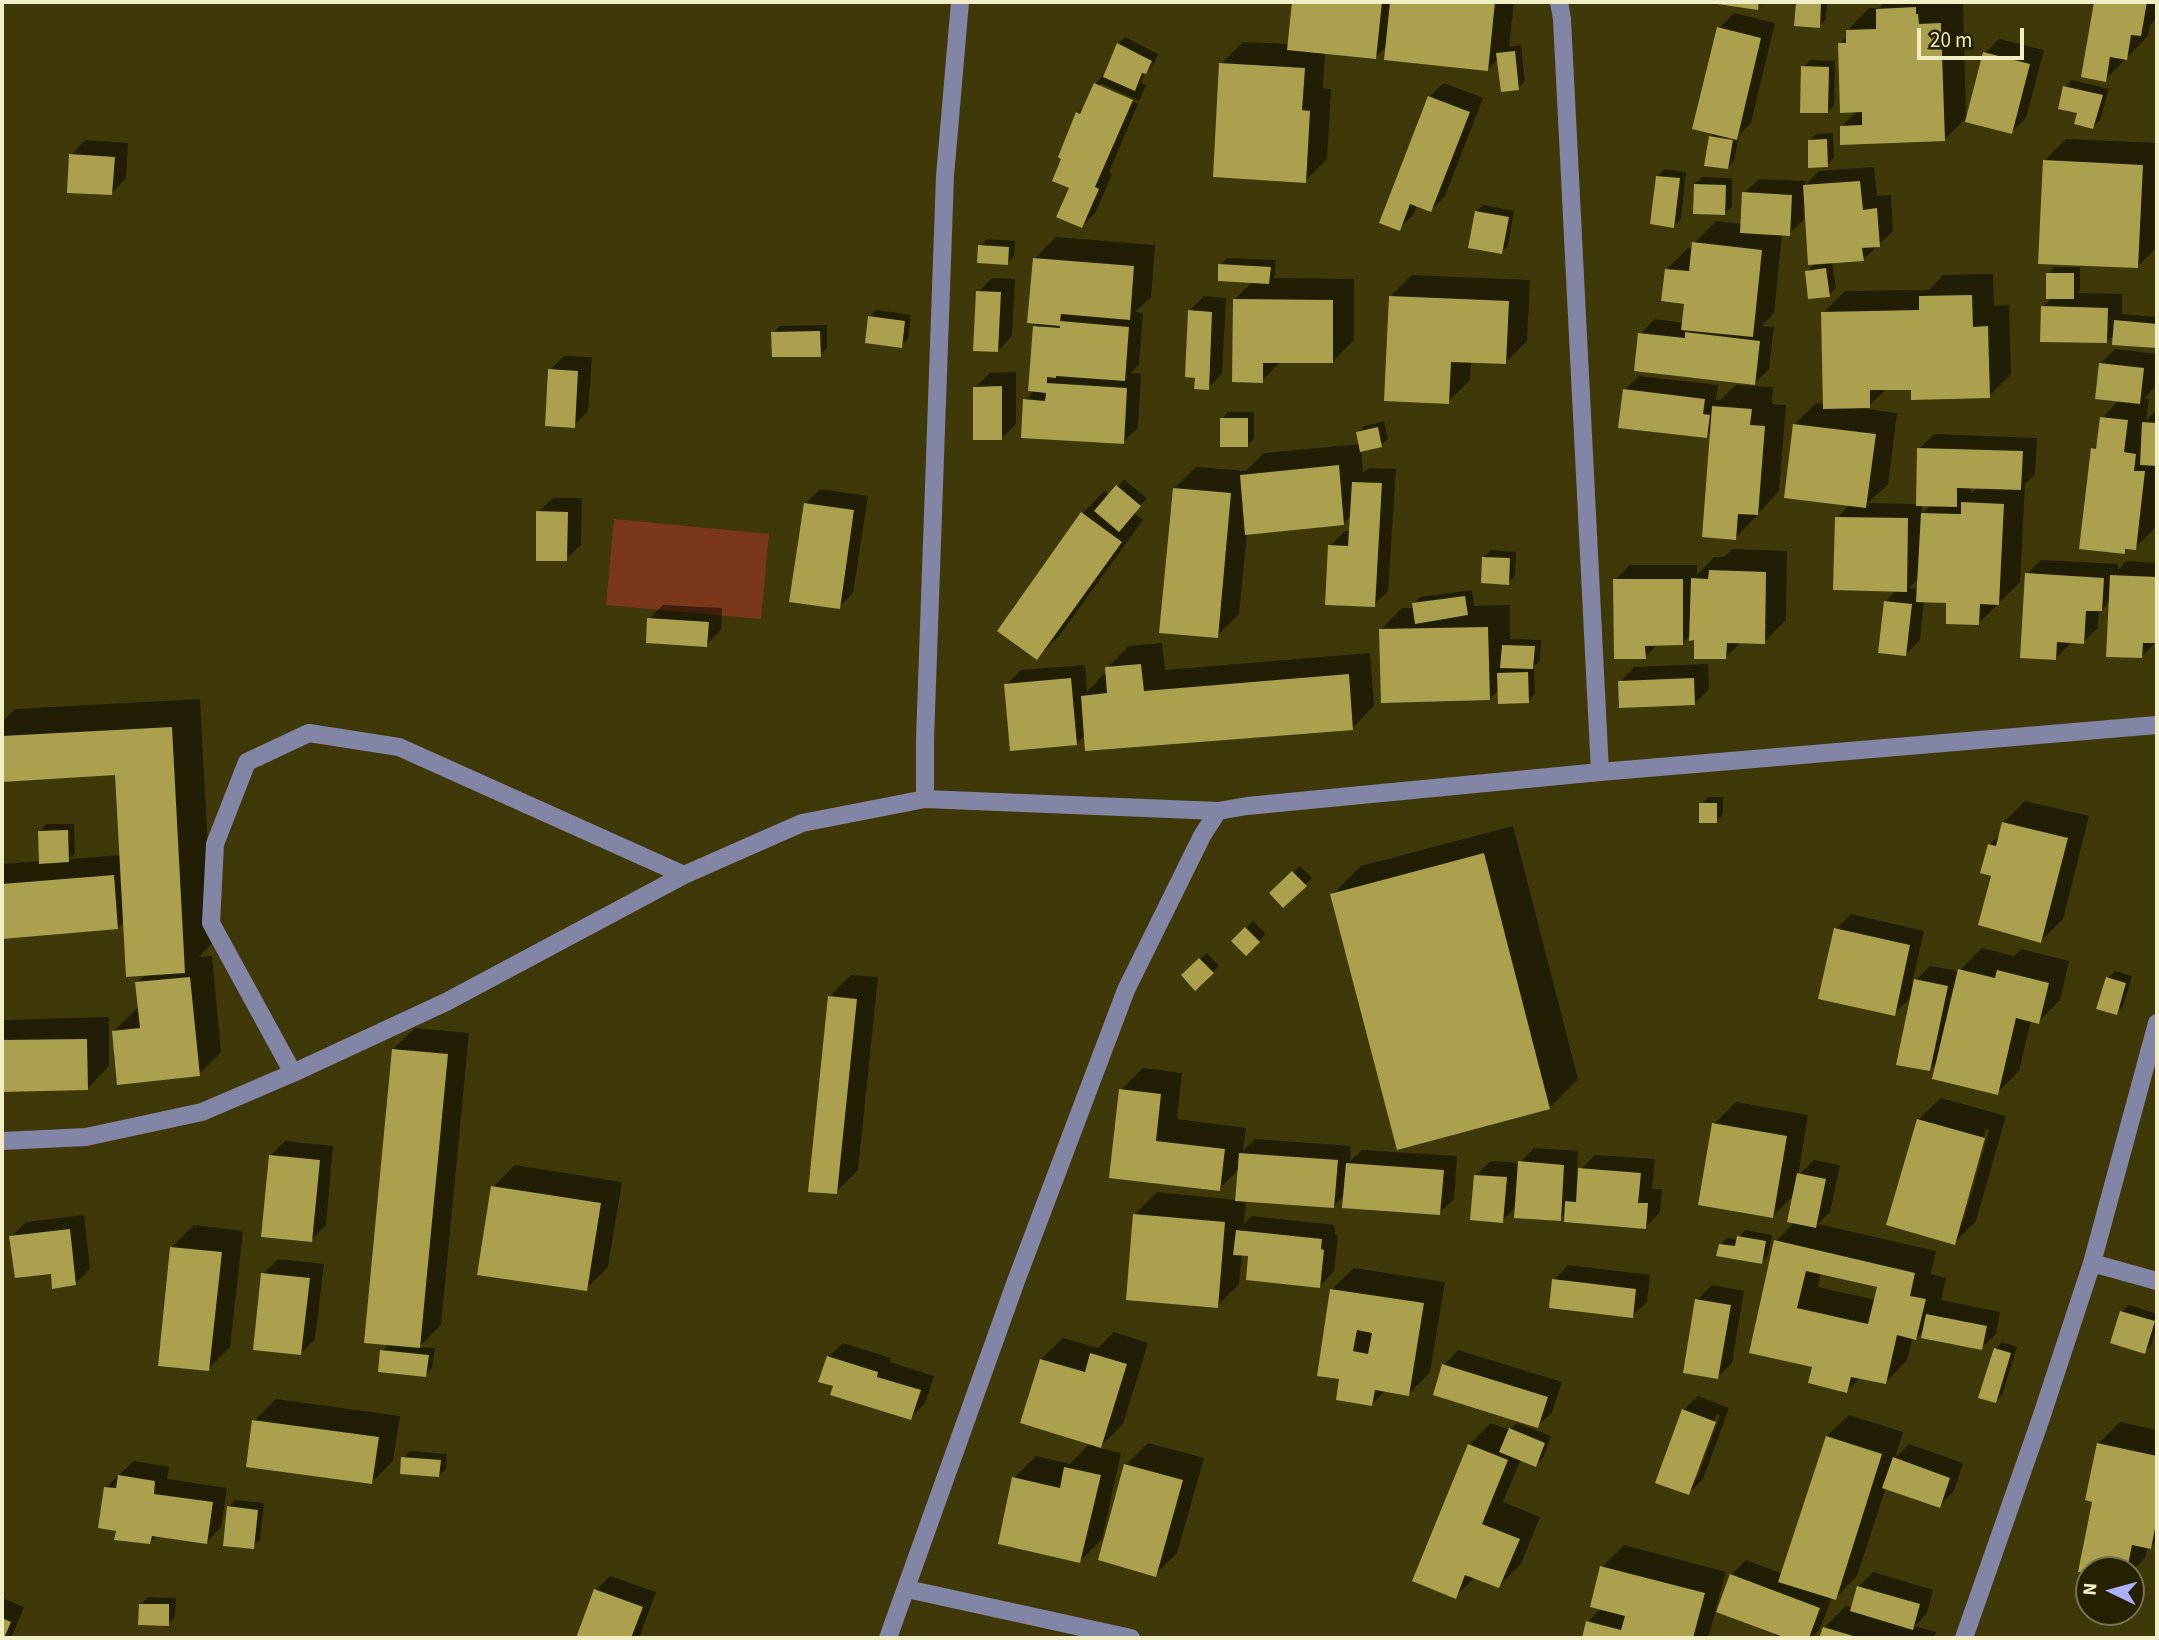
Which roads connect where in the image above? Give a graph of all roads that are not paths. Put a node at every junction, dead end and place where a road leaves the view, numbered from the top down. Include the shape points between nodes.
1 (960, 2) edge
2 (1559, 2) edge
3 (2157, 725) edge
4 (1600, 772) junction
5 (925, 799) junction
6 (1217, 811) junction
7 (684, 875) junction
8 (2157, 1023) edge
9 (293, 1073) junction
10 (2, 1141) edge
11 (2092, 1264) junction
12 (2157, 1281) edge
13 (907, 1590) junction
14 (888, 1638) edge
15 (1131, 1638) edge
16 (1964, 1638) edge

1 - 5 street via 945,176
2 - 4 street
3 - 4 street
4 - 6 street
5 - 6 street
5 - 7 street via 802,823
6 - 13 street via 1126,990 1016,1281
7 - 9 street via 446,1002
7 - 9 street via 398,747 309,733 247,762 215,844 211,923
8 - 11 street
9 - 10 street via 202,1112 86,1137
11 - 12 street
11 - 16 street
13 - 14 street
13 - 15 street

